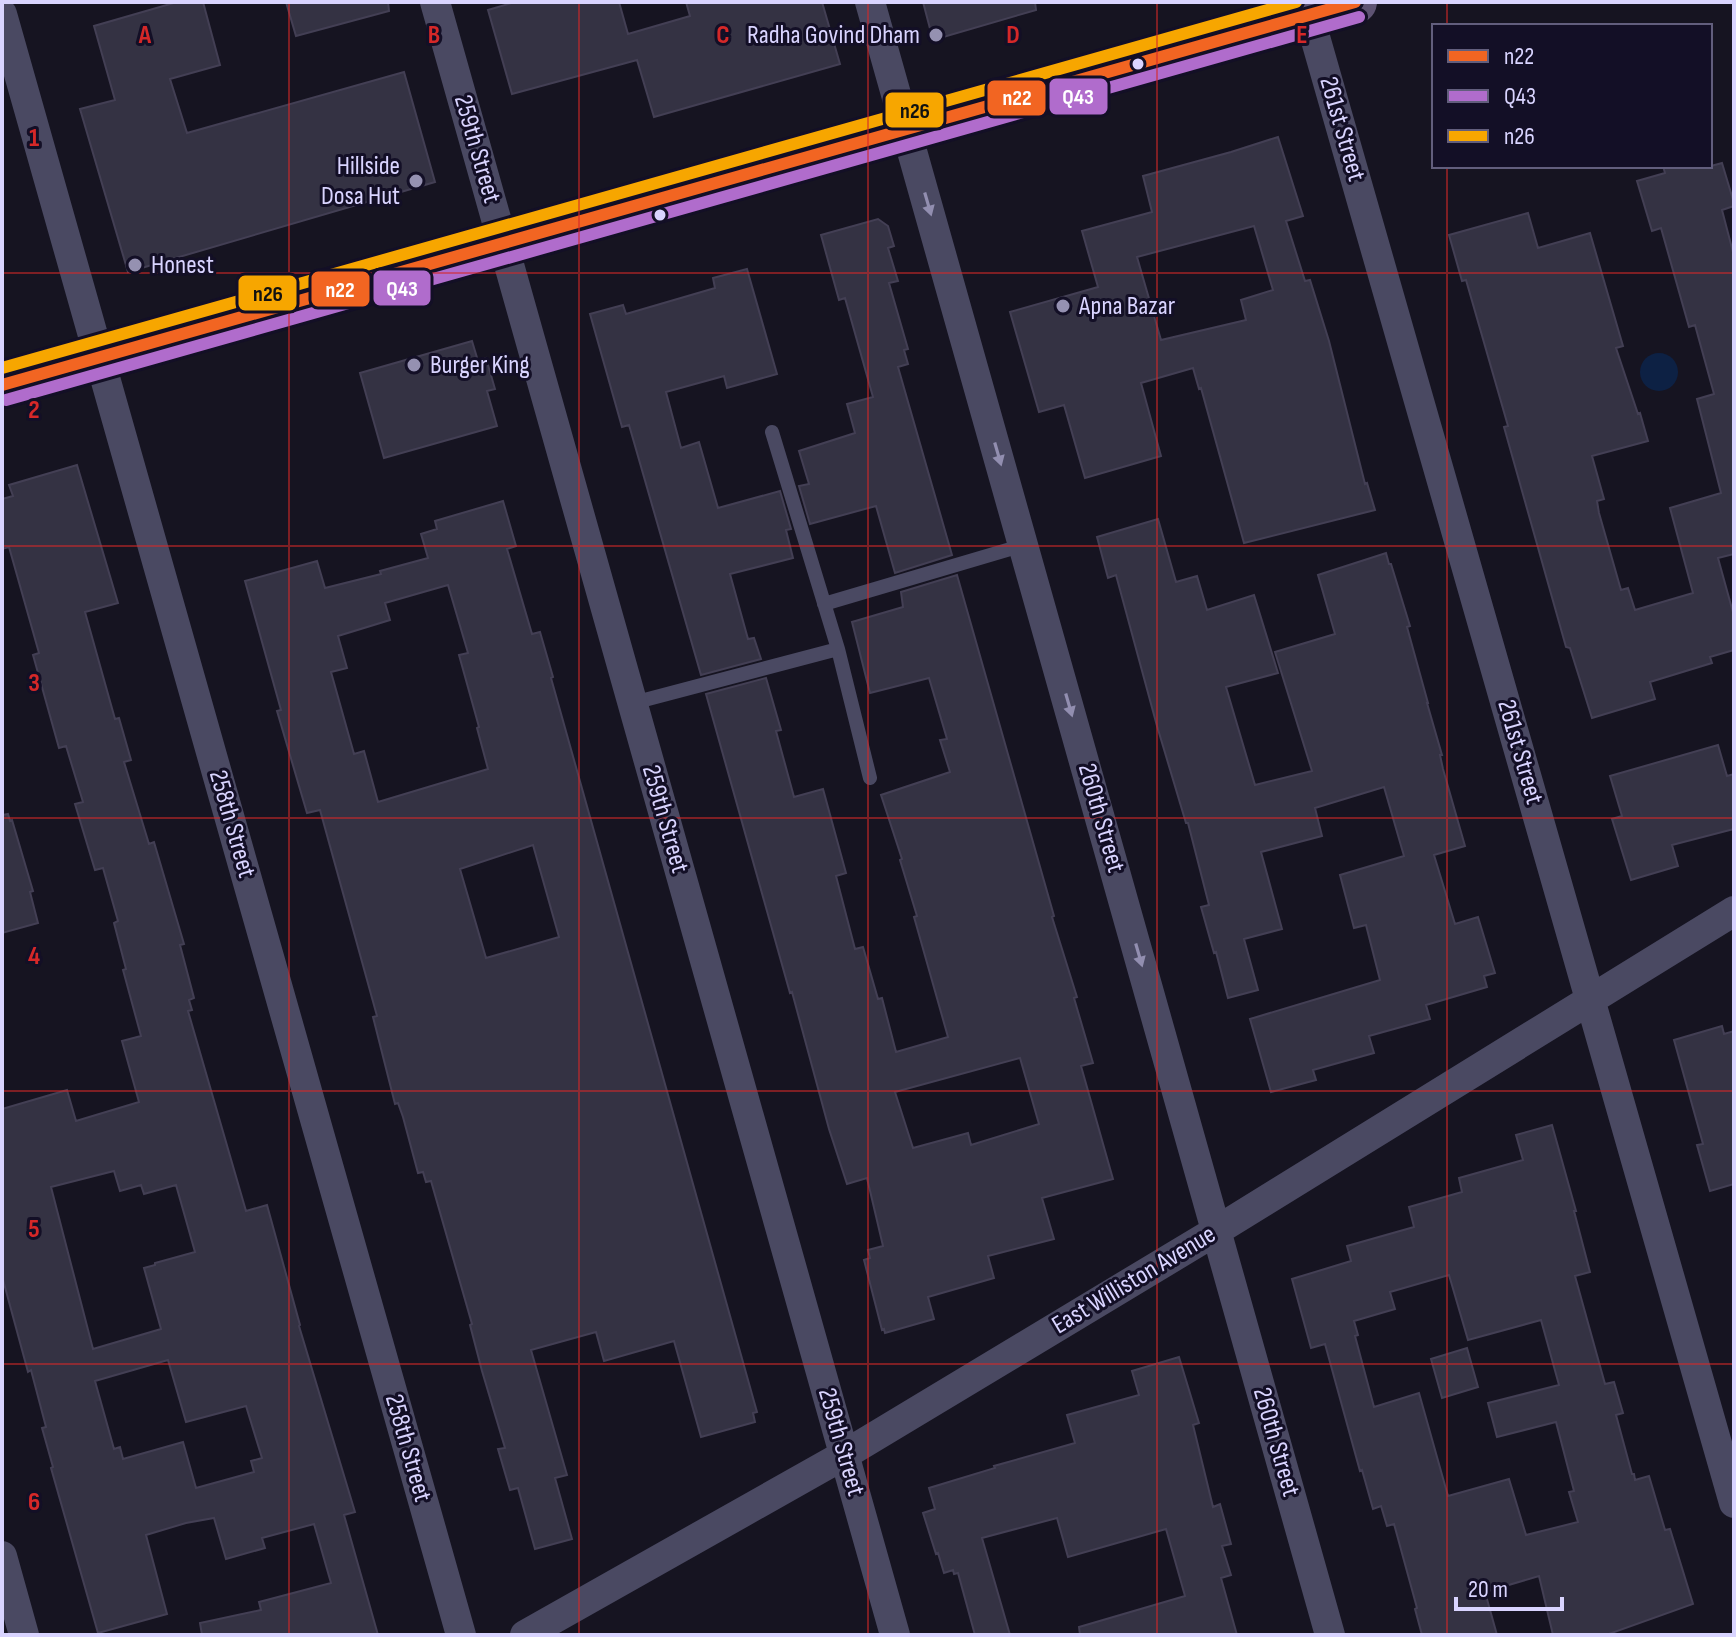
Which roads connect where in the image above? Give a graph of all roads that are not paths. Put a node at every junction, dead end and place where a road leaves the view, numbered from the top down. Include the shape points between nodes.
1 (435, 2) edge
2 (870, 2) edge
3 (1355, 2) edge
4 (1307, 9) edge
5 (2, 14) edge
6 (906, 129) junction
7 (503, 243) junction
8 (99, 357) junction
9 (2, 385) edge
10 (772, 432) dead end
11 (1024, 545) junction
12 (824, 604) junction
13 (838, 649) junction
14 (633, 703) junction
15 (870, 778) dead end
16 (1734, 911) edge
17 (1590, 998) junction
18 (1216, 1231) junction
19 (844, 1455) junction
20 (1734, 1503) edge
21 (2, 1556) edge
22 (24, 1635) edge
23 (461, 1635) edge
24 (525, 1635) edge
25 (895, 1635) edge
26 (1330, 1635) edge

1 - 7 street, 259th Street
2 - 6 street, 260th Street
3 - 4 main road
4 - 6 main road
4 - 17 street, 261st Street
5 - 8 street, 258th Street
6 - 7 main road
6 -> 11 street, 260th Street
7 - 8 main road
7 - 14 street, 259th Street
8 - 9 main road
8 - 23 street, 258th Street
10 - 12 lane
11 - 12 lane
11 -> 18 street, 260th Street
12 - 13 lane
13 - 14 lane
13 - 15 lane
14 - 19 street, 259th Street
16 - 17 street, East Williston Avenue
17 - 18 street, East Williston Avenue
17 - 20 street, 261st Street
18 - 19 street, East Williston Avenue
18 - 26 street, 260th Street
19 - 24 street, East Williston Avenue
19 - 25 street, 259th Street
21 - 22 street

